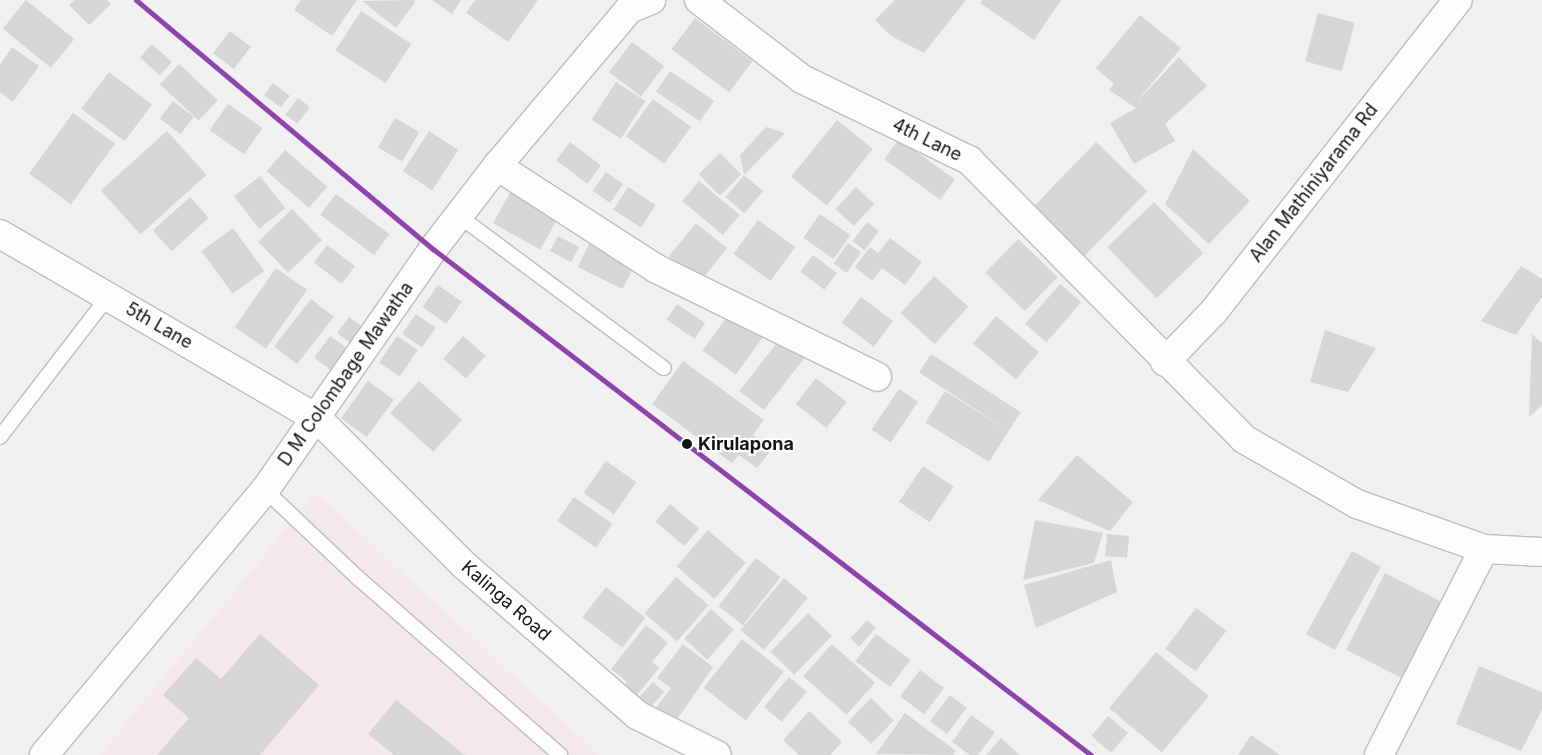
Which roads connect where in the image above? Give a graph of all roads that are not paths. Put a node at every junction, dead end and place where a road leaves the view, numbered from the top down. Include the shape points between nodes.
1 (651, 0) edge
2 (699, 0) edge
3 (1458, 0) edge
4 (497, 166) junction
5 (459, 216) junction
6 (0, 234) edge
7 (108, 297) junction
8 (1165, 362) junction
9 (664, 368) dead end
10 (877, 377) dead end
11 (318, 418) junction
12 (0, 437) edge
13 (265, 490) junction
14 (1484, 549) junction
15 (1542, 552) edge
16 (44, 755) edge
17 (560, 755) edge
18 (717, 755) edge
19 (1379, 755) edge

1 - 4 street, D M Colombage Mawatha via 629,9
2 - 8 street, 4th Lane via 802,79 969,160
3 - 8 street, Alan Mathiniyarama Rd via 1214,311
4 - 5 street, D M Colombage Mawatha
4 - 10 street via 657,269
5 - 9 lane
5 - 11 street, D M Colombage Mawatha
6 - 7 street, 5th Lane
7 - 11 street, 5th Lane
7 - 12 lane
8 - 14 street, 4th Lane via 1252,444 1357,504
11 - 13 street, D M Colombage Mawatha
11 - 18 street, Kalinga Road via 464,565 637,715
13 - 16 street, D M Colombage Mawatha
13 - 17 lane via 357,577
14 - 15 street, 4th Lane
14 - 19 street

